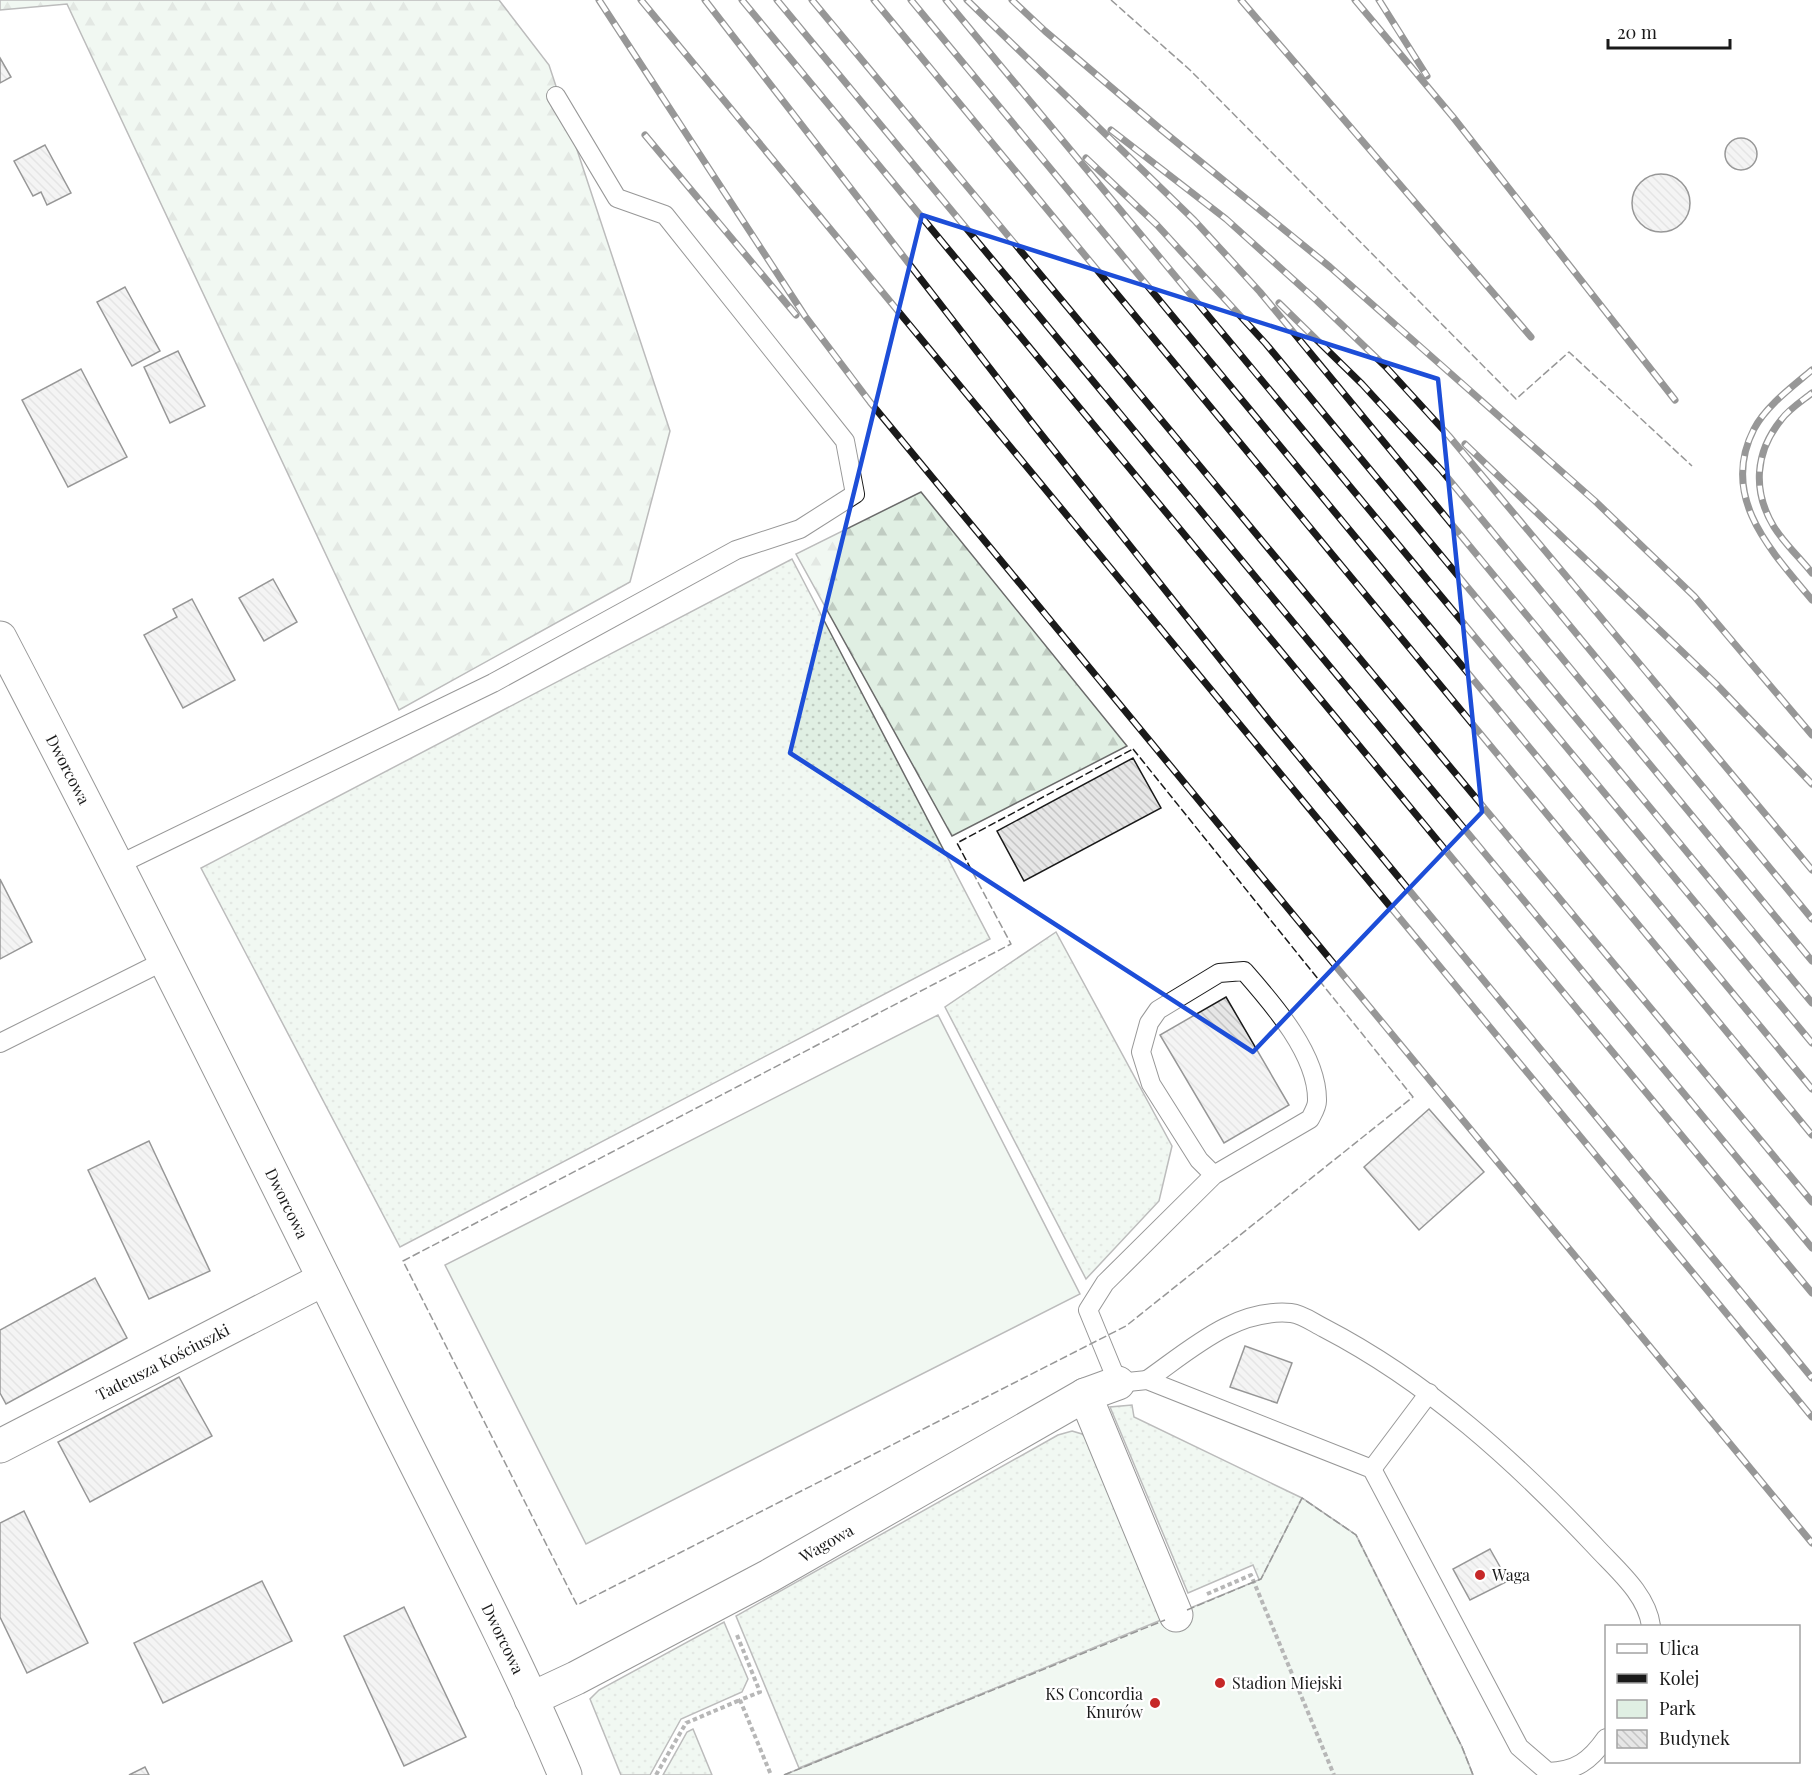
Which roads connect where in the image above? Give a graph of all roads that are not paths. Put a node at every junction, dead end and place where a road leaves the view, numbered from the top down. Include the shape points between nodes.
1 (556, 96) dead end
2 (0, 638) edge
3 (118, 865) junction
4 (166, 960) junction
5 (0, 1043) edge
6 (1214, 1175) junction
7 (324, 1279) junction
8 (1132, 1382) junction
9 (1429, 1393) junction
10 (1085, 1395) junction
11 (0, 1446) edge
12 (1372, 1469) junction
13 (1175, 1612) road end
14 (1651, 1625) edge
15 (531, 1699) junction
16 (1605, 1740) edge
17 (565, 1775) edge

1 - 3 lane via 617,198 665,215 845,441 855,494 800,529 736,550 493,683
2 - 3 main road, Dworcowa
3 - 4 main road, Dworcowa
4 - 5 lane
4 - 7 main road, Dworcowa
6 - 6 lane via 1310,1119 1317,1102 1310,1064 1274,1005 1244,971 1219,973 1158,1010 1149,1023 1141,1052 1151,1084 1199,1160
6 - 8 lane via 1105,1283 1088,1310
7 - 11 main road, Tadeusza Kościuszki
7 - 15 main road, Dworcowa
8 - 9 lane via 1222,1328 1256,1314 1293,1312 1336,1334
8 - 10 main road, Wagowa
8 - 12 lane
9 - 12 lane
9 - 14 lane via 1488,1439 1586,1536 1630,1584 1650,1616
10 - 13 main road
10 - 15 main road, Wagowa via 723,1600
12 - 16 lane via 1519,1747 1548,1772 1568,1772 1596,1753
15 - 17 main road, Dworcowa

